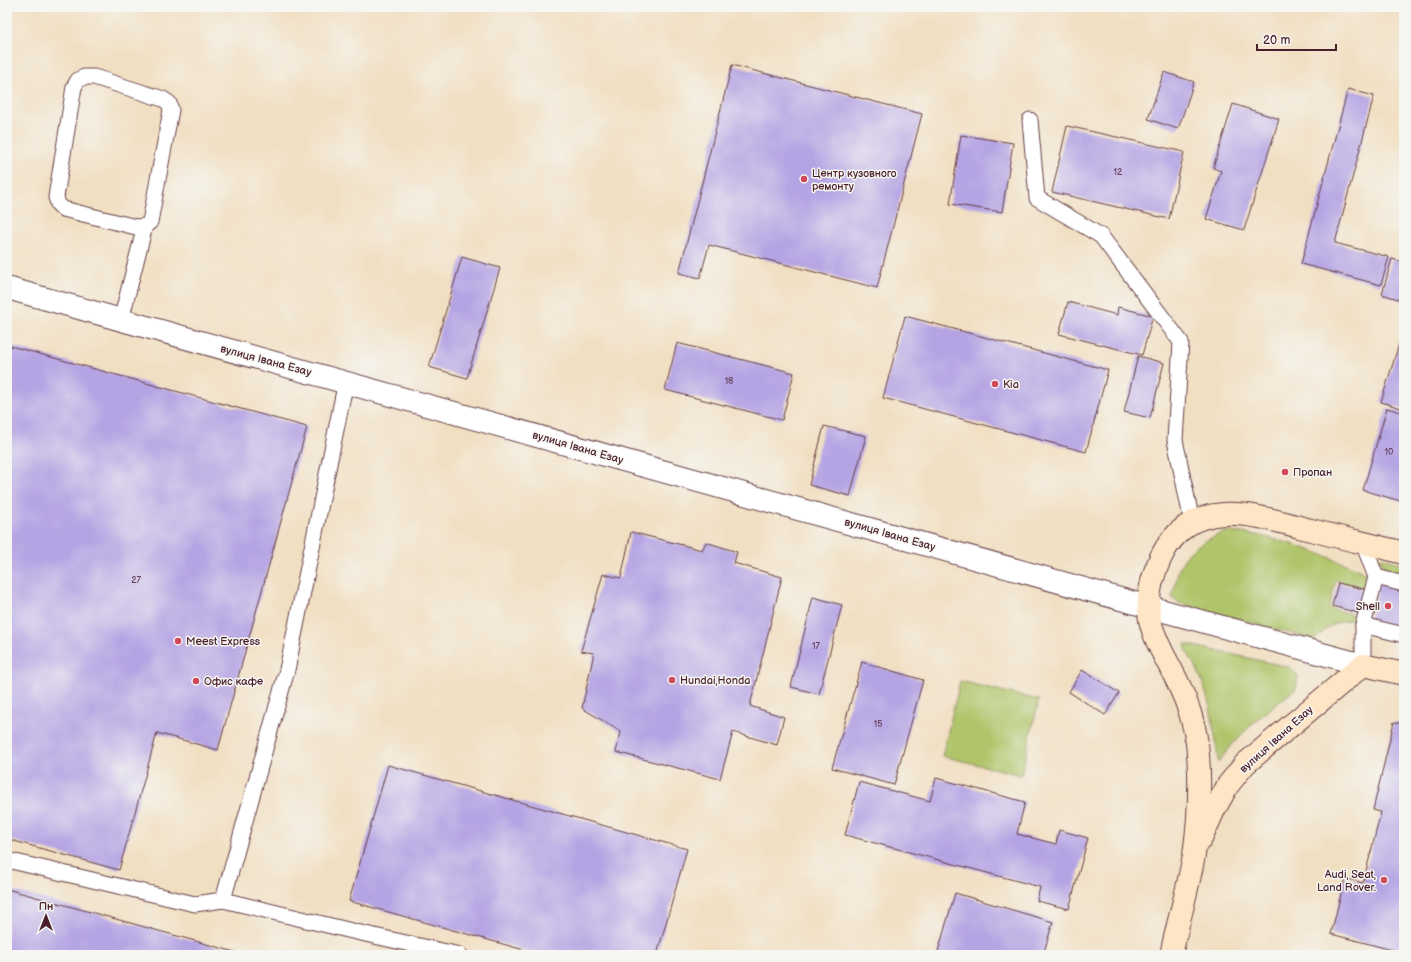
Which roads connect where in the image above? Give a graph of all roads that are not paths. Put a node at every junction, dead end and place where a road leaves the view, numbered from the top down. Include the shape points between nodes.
1 (1030, 120) dead end
2 (145, 226) junction
3 (7, 288) edge
4 (121, 320) junction
5 (346, 382) junction
6 (1192, 522) junction
7 (1363, 543) junction
8 (1404, 553) edge
9 (1376, 577) junction
10 (1404, 584) edge
11 (1148, 607) junction
12 (1363, 625) junction
13 (1404, 636) edge
14 (1363, 665) junction
15 (1404, 674) edge
16 (1194, 855) junction
17 (7, 860) edge
18 (223, 900) junction
19 (460, 955) edge
20 (1171, 955) edge

1 - 6 lane via 1037,198 1101,236 1181,342 1175,440
2 - 2 lane via 62,210 58,204 56,197 74,87 78,80 84,77 94,77 169,103 171,110 150,222
2 - 4 lane
3 - 4 street, вулиця Івана Езау
4 - 5 street, вулиця Івана Езау
5 - 11 street, вулиця Івана Езау
5 - 18 lane via 287,670
6 - 7 main road via 1229,512 1258,516
6 - 11 main road via 1177,532 1158,563
7 - 8 main road
7 - 9 lane
9 - 10 lane
9 - 12 lane
11 - 14 street, вулиця Івана Езау
11 - 16 main road via 1155,637 1192,715 1199,777
12 - 13 lane
12 - 14 lane
14 - 15 main road, вулиця Івана Езау
14 - 16 main road, вулиця Івана Езау via 1245,764 1228,785
16 - 20 main road
17 - 18 lane via 195,904
18 - 19 lane

